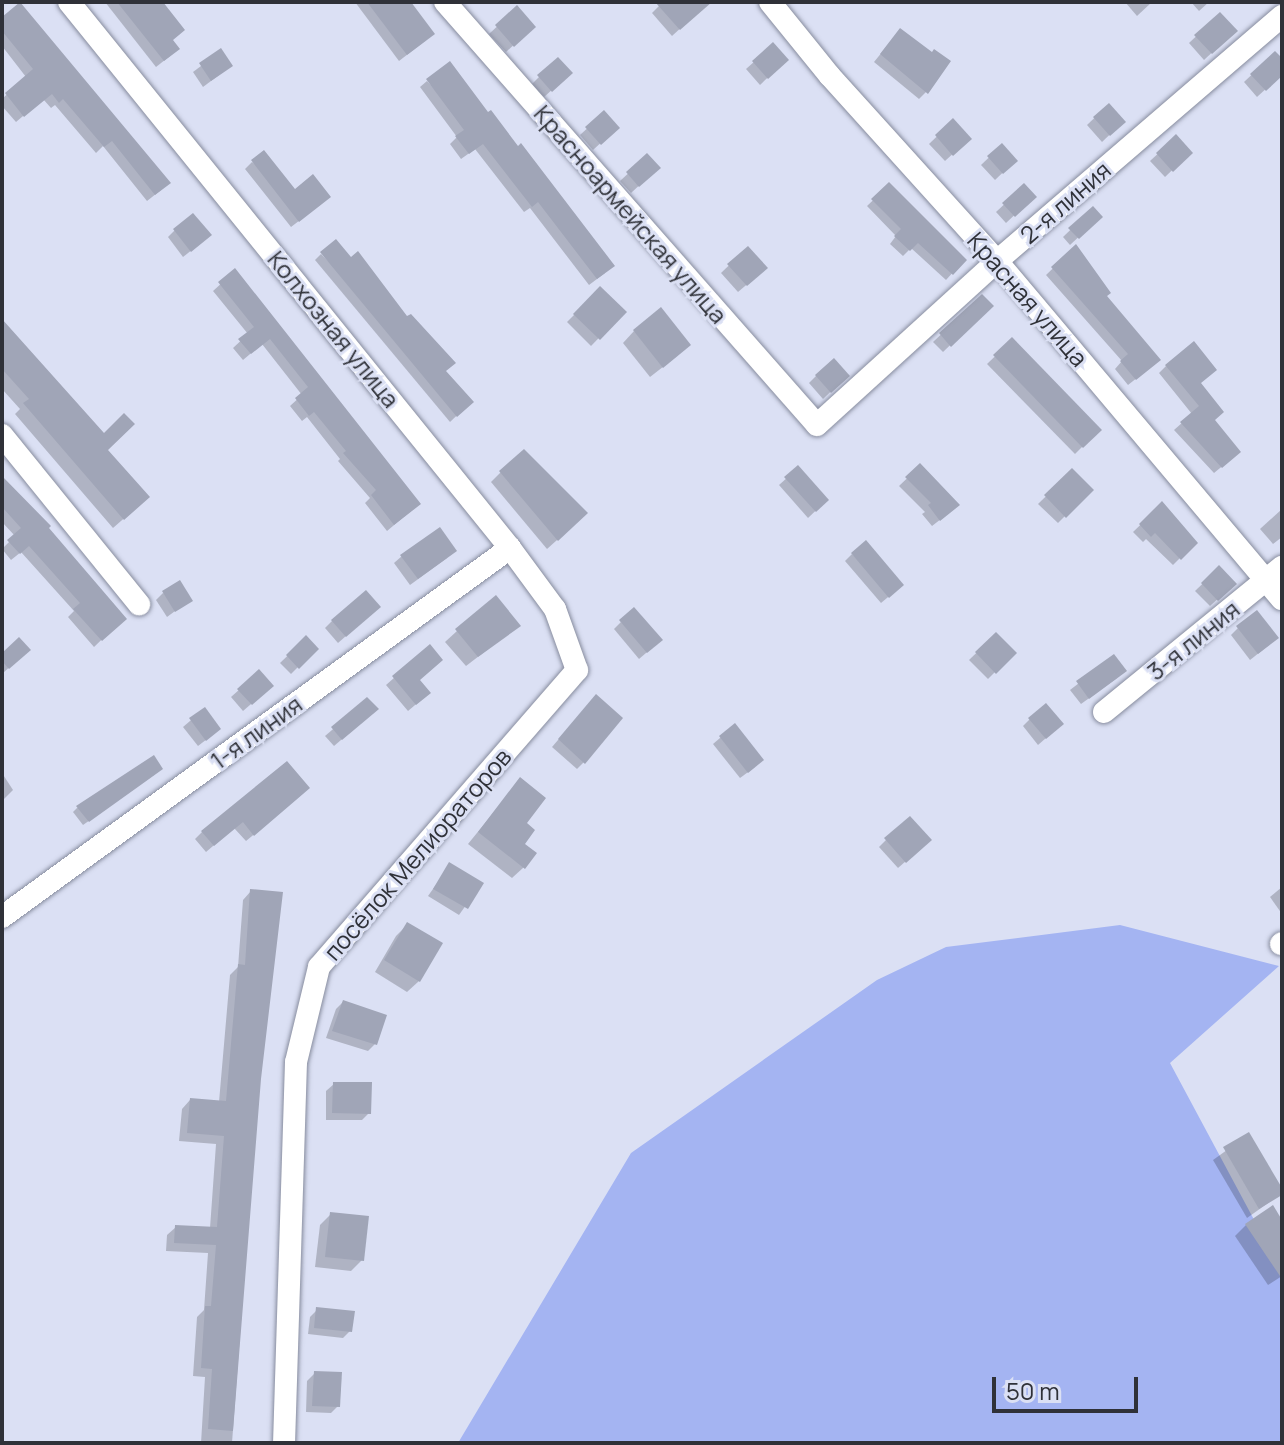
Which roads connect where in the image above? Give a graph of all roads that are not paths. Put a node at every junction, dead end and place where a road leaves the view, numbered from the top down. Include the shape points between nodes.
1 (69, 2) edge
2 (445, 2) edge
3 (770, 2) edge
4 (1278, 14) edge
5 (997, 261) junction
6 (817, 425) joint
7 (2, 435) edge
8 (510, 548) junction
9 (1274, 574) edge
10 (1282, 599) edge
11 (139, 604) dead end
12 (577, 670) joint
13 (1104, 712) dead end
14 (2, 917) edge
15 (284, 1443) edge

1 - 8 street, Колхозная улица
2 - 6 street, Красноармейская улица
3 - 5 street, Красная улица
4 - 5 street, 2-я линия
5 - 6 street, 2-я линия
5 - 9 street, Красная улица
7 - 11 street
8 - 12 street, Колхозная улица via 555,609
8 - 14 street, 1-я линия
9 - 10 street, Красная улица
9 - 13 street, 3-я линия
12 - 15 street, посёлок Мелиораторов via 319,967 296,1062

